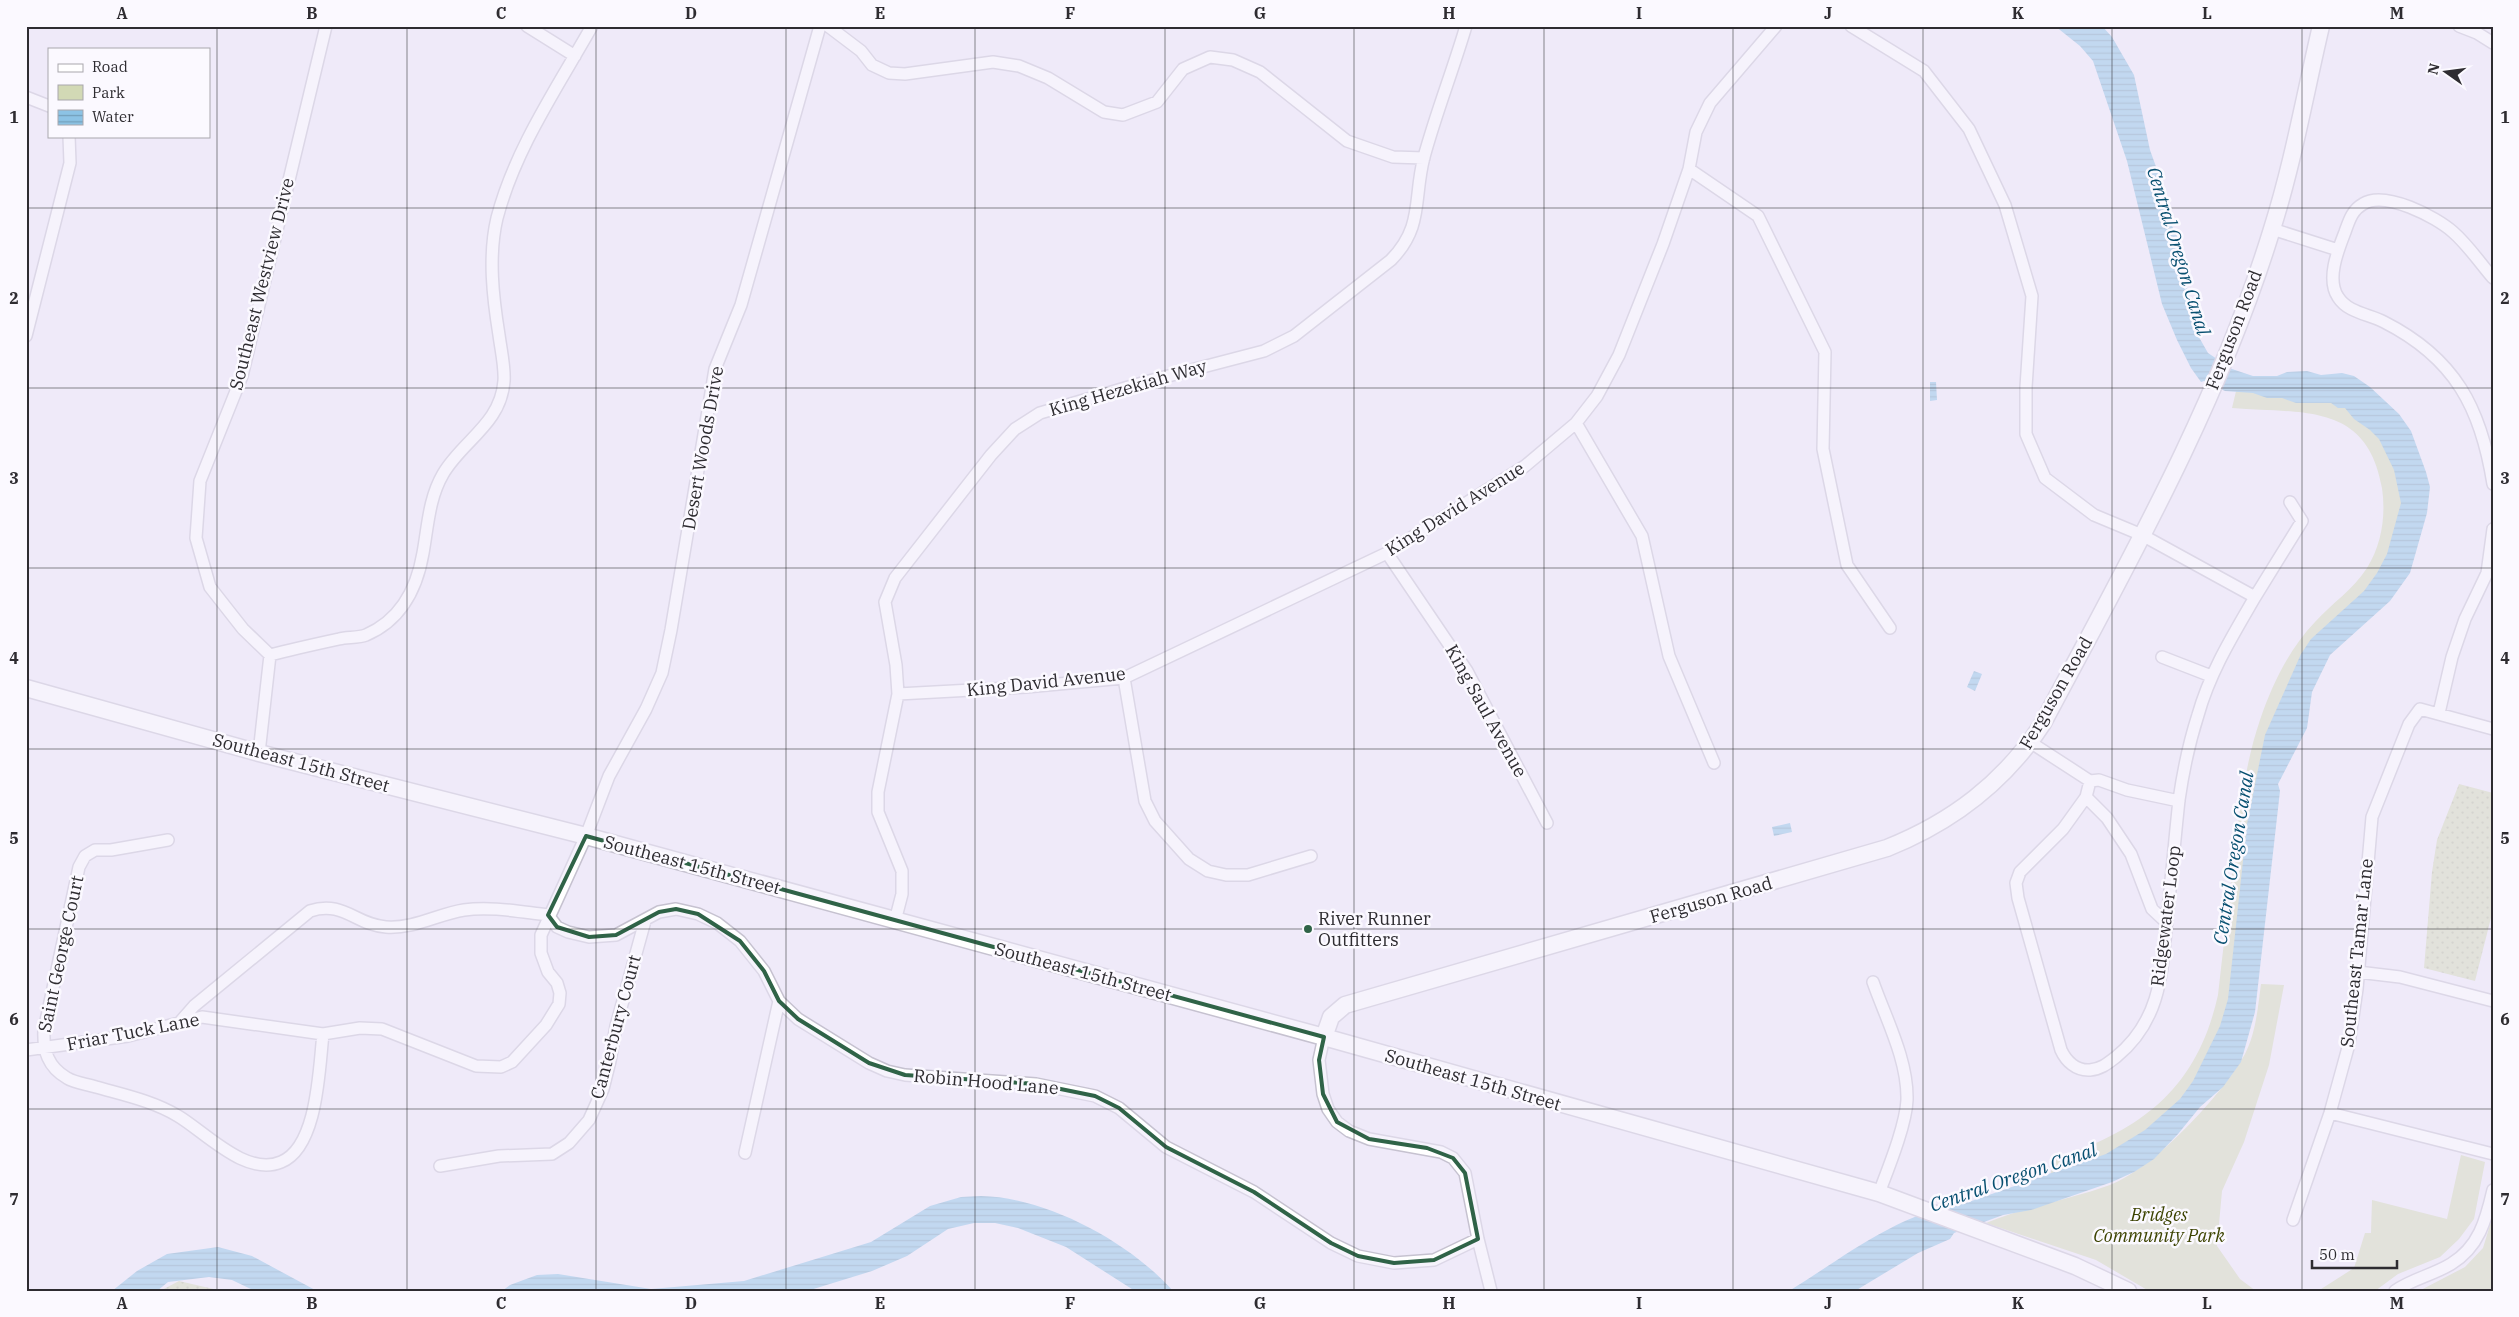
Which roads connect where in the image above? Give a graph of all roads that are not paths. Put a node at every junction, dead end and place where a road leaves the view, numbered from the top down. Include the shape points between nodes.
1 (326, 26) edge
2 (527, 26) edge
3 (592, 26) edge
4 (820, 26) edge
5 (828, 26) edge
6 (1466, 26) edge
7 (1776, 26) edge
8 (1851, 26) edge
9 (2321, 26) edge
10 (2459, 26) edge
11 (2493, 43) edge
12 (575, 56) junction
13 (26, 97) edge
14 (48, 106) edge
15 (69, 138) edge
16 (1424, 158) junction
17 (1689, 169) junction
18 (2272, 229) junction
19 (2338, 250) junction
20 (2493, 278) edge
21 (26, 336) edge
22 (1576, 423) junction
23 (2493, 484) edge
24 (2290, 502) dead end
25 (2493, 529) edge
26 (2142, 535) junction
27 (1386, 553) junction
28 (2490, 574) edge
29 (2255, 597) junction
30 (1890, 628) dead end
31 (270, 655) junction
32 (2162, 657) dead end
33 (2211, 676) junction
34 (1124, 678) junction
35 (26, 688) edge
36 (898, 694) junction
37 (2439, 713) junction
38 (2493, 729) edge
39 (2030, 742) junction
40 (259, 753) junction
41 (1714, 763) dead end
42 (2090, 781) junction
43 (2086, 797) junction
44 (2179, 800) junction
45 (1547, 822) dead end
46 (586, 836) junction
47 (168, 840) dead end
48 (1311, 856) dead end
49 (548, 915) junction
50 (645, 921) junction
51 (895, 921) junction
52 (2167, 923) junction
53 (2358, 972) junction
54 (1873, 982) dead end
55 (779, 1001) junction
56 (2493, 1001) edge
57 (180, 1022) junction
58 (323, 1034) junction
59 (1324, 1037) junction
60 (43, 1049) junction
61 (26, 1050) edge
62 (2330, 1113) junction
63 (745, 1153) dead end
64 (2493, 1154) edge
65 (440, 1166) dead end
66 (2493, 1190) edge
67 (1879, 1193) junction
68 (2293, 1220) dead end
69 (1478, 1239) junction
70 (1491, 1291) edge
71 (2128, 1291) edge
72 (2395, 1291) edge

1 - 31 street, Southeast Westview Drive via 242,376 200,482 196,538 210,587 243,629
2 - 12 street
3 - 12 street
4 - 46 street, Desert Woods Drive via 741,305 715,369 662,673 646,710 609,776
5 - 16 street via 861,51 872,65 889,72 905,74 993,62 1019,66 1048,78 1104,112 1123,115 1157,102 1183,69 1210,57 1233,60 1260,72 1347,141 1393,157
6 - 16 street, King Hezekiah Way
7 - 17 street, King David Avenue via 1710,104 1696,132
8 - 26 street via 1924,71 1969,128 2005,205 2032,296 2026,434 2045,478 2094,515
9 - 18 main road, Ferguson Road
10 - 11 street
12 - 31 street via 511,175 497,220 493,256 494,301 504,380 501,400 490,420 444,472 433,493 417,582 401,609 386,624 364,635
13 - 14 street
15 - 21 street via 70,163
16 - 36 street, King Hezekiah Way via 1413,226 1404,246 1391,260 1294,336 1264,350 1040,413 1016,429 980,468 888,590 885,602
17 - 22 street, King David Avenue via 1619,355 1597,396
17 - 30 street via 1758,216 1825,352 1823,449 1847,564
18 - 19 street
18 - 26 main road, Ferguson Road via 2212,388 2182,458
19 - 20 street via 2357,208 2364,203 2387,201 2432,217 2454,233
19 - 23 street via 2334,288 2343,303 2413,339 2454,376 2484,436
22 - 27 street, King David Avenue via 1525,466
22 - 41 street via 1642,536 1669,656
24 - 29 street, Ridgewater Loop via 2302,521
25 - 28 street
26 - 29 street
26 - 39 main road, Ferguson Road
27 - 34 street, King David Avenue
27 - 45 street, King Saul Avenue via 1467,671
28 - 37 street via 2465,619
29 - 33 street, Ridgewater Loop
31 - 40 street
32 - 33 street
33 - 44 street, Ridgewater Loop via 2187,754
34 - 36 street, King David Avenue
34 - 48 street via 1145,801 1155,821 1189,859 1208,871 1226,876 1248,875
35 - 40 main road, Southeast 15th Street
36 - 51 street, King Hezekiah Way via 878,792 878,812 902,871 902,894
37 - 38 street
37 - 53 street, Southeast Tamar Lane via 2420,709 2414,715 2372,817
39 - 42 street
39 - 59 main road, Ferguson Road via 1980,796 1948,820 1918,836 1855,858 1345,1005 1331,1017
40 - 46 main road, Southeast 15th Street
42 - 43 street, Ridgewater Loop
42 - 44 street via 2099,780 2127,790
43 - 52 street via 2107,818 2131,854 2152,909
43 - 52 street, Ridgewater Loop via 2063,829 2020,872 2016,883 2061,1050 2065,1059 2076,1067 2088,1070 2102,1068 2128,1047 2145,1026 2158,994 2164,966
44 - 52 street, Ridgewater Loop
46 - 49 street, Friar Tuck Lane
46 - 51 main road, Southeast 15th Street
47 - 60 street, Saint George Court via 95,850 85,856 79,867 44,1030
49 - 50 street, Robin Hood Lane via 557,927 589,937 616,934
49 - 57 street via 464,910 413,924 385,927 336,908 322,907 310,911 194,1006
49 - 58 street, Friar Tuck Lane via 541,935 541,953 559,988 560,1004 546,1025 512,1062 501,1067 476,1066 382,1029 360,1028
50 - 55 street, Robin Hood Lane via 659,912 676,909 717,923 740,941 764,971
50 - 65 street, Canterbury Court via 616,1026 610,1061 589,1120 569,1143 552,1154 499,1156
51 - 59 main road, Southeast 15th Street
53 - 56 street via 2400,977
53 - 62 street, Southeast Tamar Lane via 2349,1044
54 - 67 street via 1901,1060 1907,1101 1896,1148
55 - 63 street
55 - 69 street, Robin Hood Lane via 798,1019 887,1071 1036,1084 1095,1096 1119,1108 1166,1147 1254,1192 1331,1243 1358,1256 1394,1263 1434,1260
57 - 58 street, Friar Tuck Lane via 202,1018
57 - 60 street, Friar Tuck Lane via 128,1036
58 - 60 street via 312,1119 294,1153 271,1166 241,1159 178,1116 149,1102 68,1078 50,1062
59 - 67 main road, Southeast 15th Street
59 - 69 street via 1319,1060 1323,1094 1337,1122 1369,1139 1427,1148 1453,1158 1465,1173
60 - 61 street, Friar Tuck Lane
62 - 64 street
62 - 68 street, Southeast Tamar Lane
66 - 72 street via 2487,1218 2476,1241 2465,1254 2450,1265 2406,1283
67 - 71 main road, Southeast 15th Street via 2075,1266
69 - 70 street

